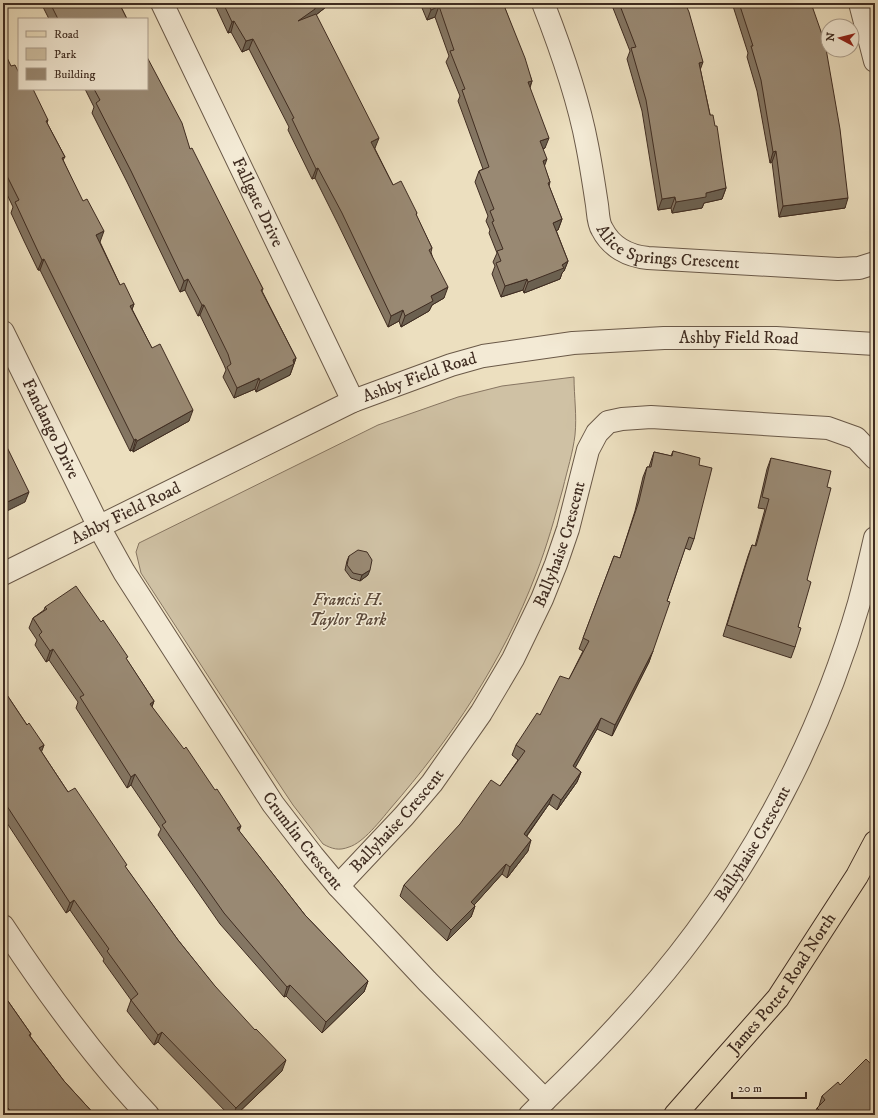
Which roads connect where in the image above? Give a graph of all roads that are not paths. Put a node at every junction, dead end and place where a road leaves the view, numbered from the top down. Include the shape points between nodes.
1 (162, 3) edge
2 (543, 3) edge
3 (860, 3) edge
4 (875, 61) edge
5 (875, 263) edge
6 (3, 332) edge
7 (875, 344) edge
8 (353, 401) junction
9 (875, 458) edge
10 (99, 527) junction
11 (875, 538) edge
12 (3, 574) edge
13 (875, 842) edge
14 (338, 886) junction
15 (3, 926) edge
16 (538, 1108) edge
17 (148, 1115) edge
18 (675, 1115) edge

1 - 8 street, Fallgate Drive
2 - 5 street, Alice Springs Crescent via 577,103 601,228 612,244 624,251 648,258 838,269 859,268
3 - 4 street
6 - 10 street, Fandango Drive
7 - 8 street, Ashby Field Road via 712,338 601,340 482,356
8 - 10 street, Ashby Field Road
9 - 14 street, Ballyhaise Crescent via 856,438 828,428 651,417 608,422 597,433 588,450 568,529 556,564 513,659 481,713 432,783
10 - 12 street, Ashby Field Road
10 - 14 street, Crumlin Crescent via 124,572 273,804
11 - 16 street, Ballyhaise Crescent via 859,602 830,686 788,783 758,838 728,887 636,1007
13 - 18 main road, James Potter Road North via 857,876 778,998
14 - 16 street, Crumlin Crescent via 427,981
15 - 17 street via 73,1027 114,1079

